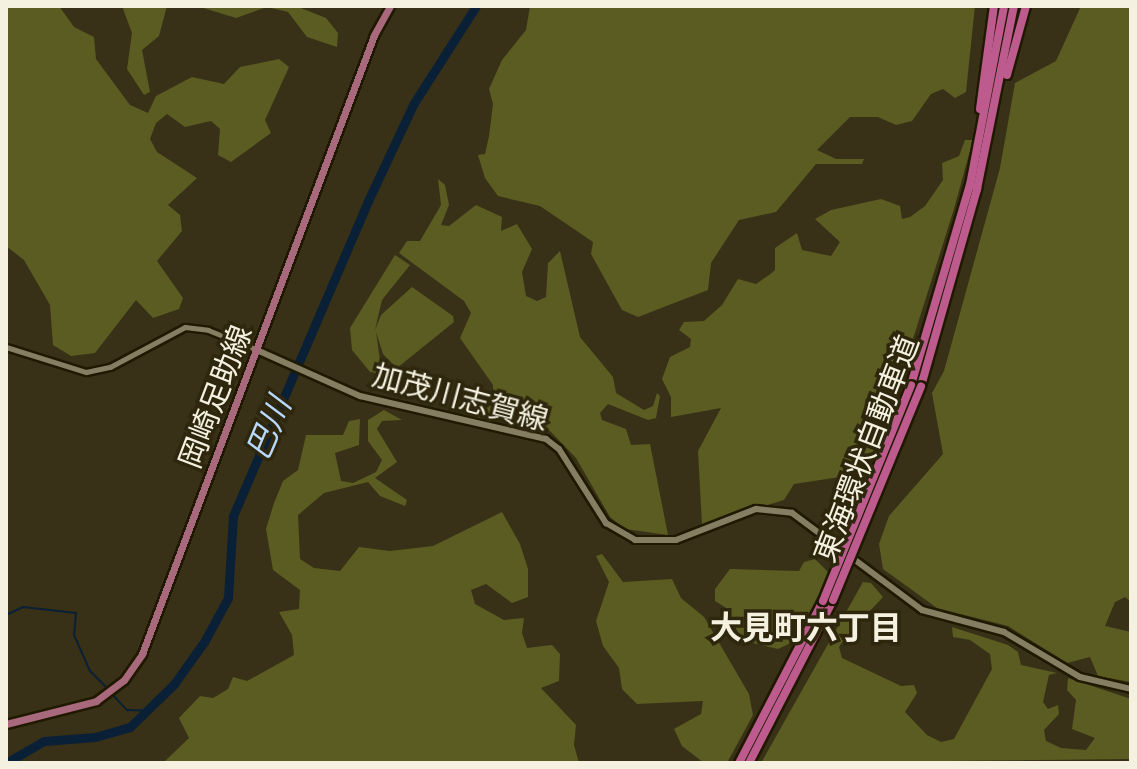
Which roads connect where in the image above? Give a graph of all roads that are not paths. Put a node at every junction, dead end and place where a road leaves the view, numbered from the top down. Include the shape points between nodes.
1 (390, 6) edge
2 (994, 6) edge
3 (1004, 6) edge
4 (1014, 6) edge
5 (1026, 6) edge
6 (989, 136) junction
7 (970, 185) junction
8 (6, 347) edge
9 (259, 351) junction
10 (916, 386) junction
11 (1131, 689) edge
12 (6, 724) edge
13 (739, 763) edge
14 (749, 763) edge

1 - 9 main road, 岡崎足助線 via 374,35
2 - 7 highway
3 - 7 highway
4 - 6 highway
5 - 6 highway
6 - 10 highway, 東海環状自動車道
7 - 10 highway, 東海環状自動車道
8 - 9 street via 86,372 110,367 185,327 208,330
9 - 11 main road, 加茂川志賀線 via 383,403 546,439 559,449 606,523 635,540 676,540 756,509 792,513 922,610 1004,632 1080,677
9 - 12 main road, 岡崎足助線 via 151,637 134,668 87,706
10 - 13 highway, 東海環状自動車道, bridge via 823,601
10 - 14 highway, 東海環状自動車道, bridge via 833,600

